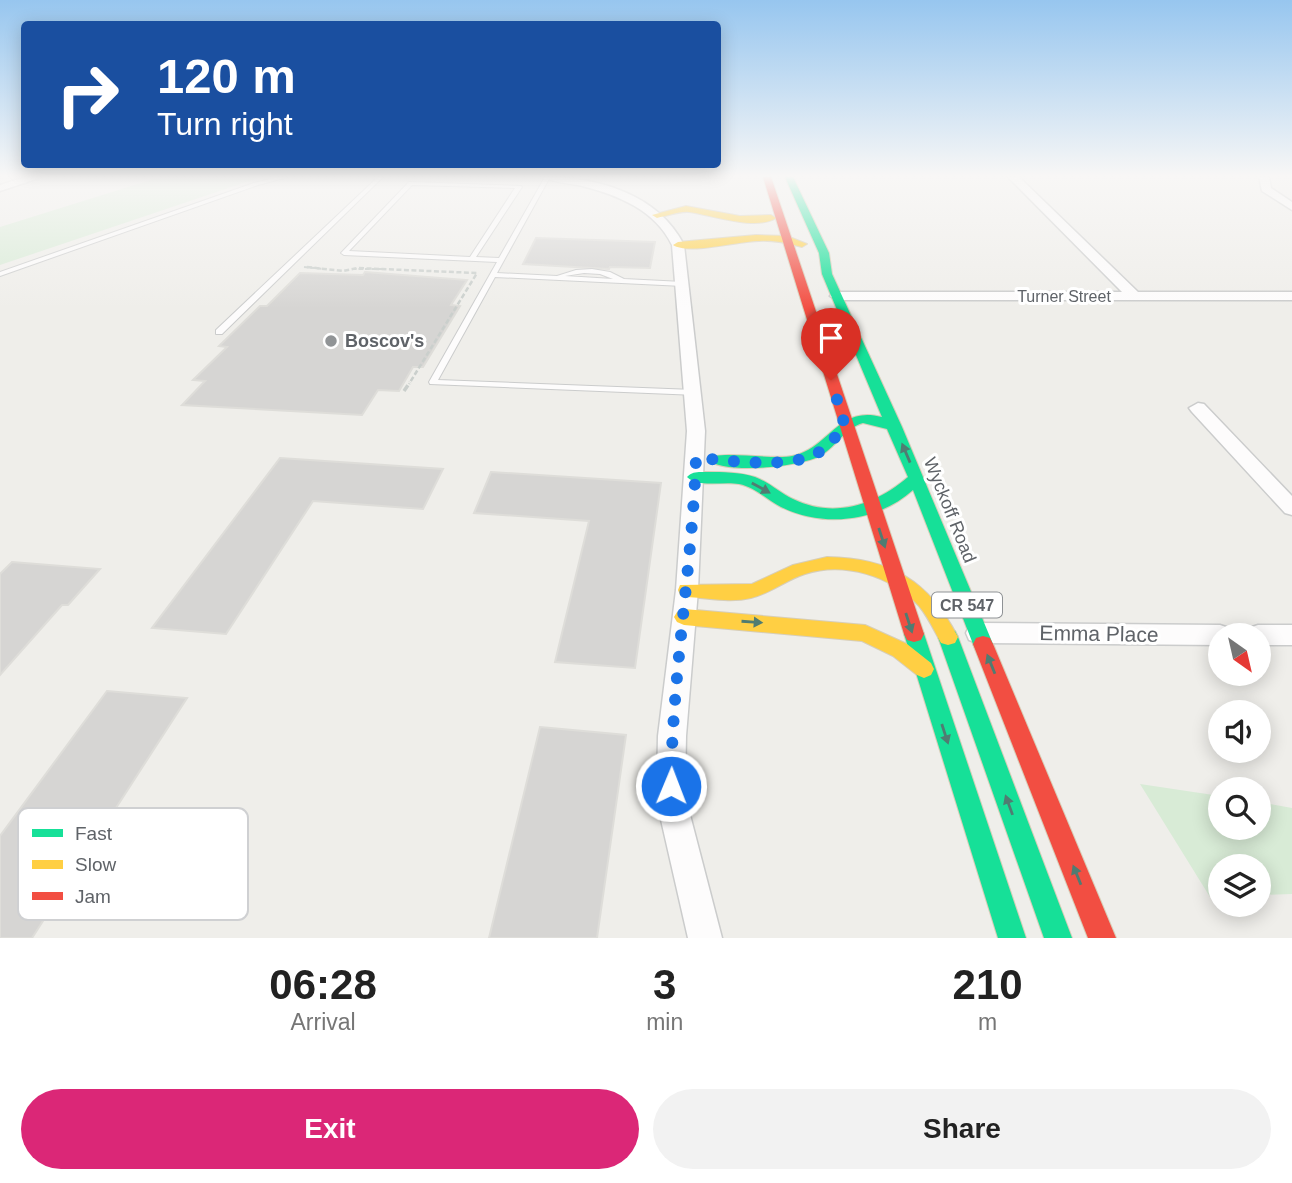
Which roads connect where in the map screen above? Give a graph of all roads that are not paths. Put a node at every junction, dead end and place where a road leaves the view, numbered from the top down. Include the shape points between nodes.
1 (151, 221) edge
2 (335, 221) edge
3 (375, 221) edge
4 (497, 221) edge
5 (519, 221) edge
6 (662, 221) edge
7 (782, 221) edge
8 (809, 221) edge
9 (1058, 221) edge
10 (788, 239) junction
11 (679, 249) junction
12 (472, 259) junction
13 (502, 260) junction
14 (796, 264) junction
15 (0, 274) edge
16 (827, 274) junction
17 (493, 275) junction
18 (683, 284) junction
19 (1133, 295) junction
20 (837, 296) junction
21 (1292, 296) edge
22 (219, 332) dead end
23 (694, 393) junction
24 (1198, 408) dead end
25 (845, 426) junction
26 (895, 427) junction
27 (695, 468) junction
28 (916, 478) junction
29 (1292, 508) edge
30 (873, 510) junction
31 (894, 576) junction
32 (685, 604) junction
33 (978, 633) junction
34 (1208, 635) edge
35 (1271, 635) edge
36 (1292, 635) edge
37 (924, 669) junction
38 (705, 938) edge
39 (1012, 938) edge
40 (1058, 938) edge
41 (1102, 938) edge

1 - 15 lane
2 - 22 lane
3 - 12 lane via 344,253
4 - 12 lane
5 - 13 lane
6 - 11 street
7 - 10 main road, CR 547
8 - 16 main road, Wyckoff Road / CR 547 via 824,253
9 - 19 street
10 - 11 main road via 751,235
10 - 14 main road, CR 547
10 - 16 main road via 808,248
11 - 14 main road via 770,254
11 - 18 street
12 - 13 lane
13 - 17 lane
14 - 25 main road, CR 547
16 - 20 main road, Wyckoff Road / CR 547
17 - 18 lane
17 - 23 lane via 433,382
18 - 23 street
19 - 20 street, Turner Street
19 - 21 street, Turner Street
20 - 26 main road, Wyckoff Road / CR 547
23 - 27 street
24 - 29 street
25 - 26 main road via 854,417 869,415
25 - 27 main road via 823,450 801,459
25 - 30 main road, CR 547
28 -> 26 main road, Wyckoff Road / CR 547
27 -> 30 main road via 747,480 792,505 819,512
27 - 32 street
28 - 30 main road via 900,496
28 - 33 main road, Wyckoff Road / CR 547
30 -> 31 main road, CR 547
31 - 32 main road via 868,566 828,563 803,568 754,591
31 -> 37 main road, CR 547
40 -> 31 main road via 945,630 922,596
32 -> 37 main road via 865,633 900,650
32 - 38 street via 671,786
33 - 34 street, Emma Place
41 -> 33 main road, Wyckoff Road / CR 547
35 - 36 street
37 -> 39 main road, CR 547

